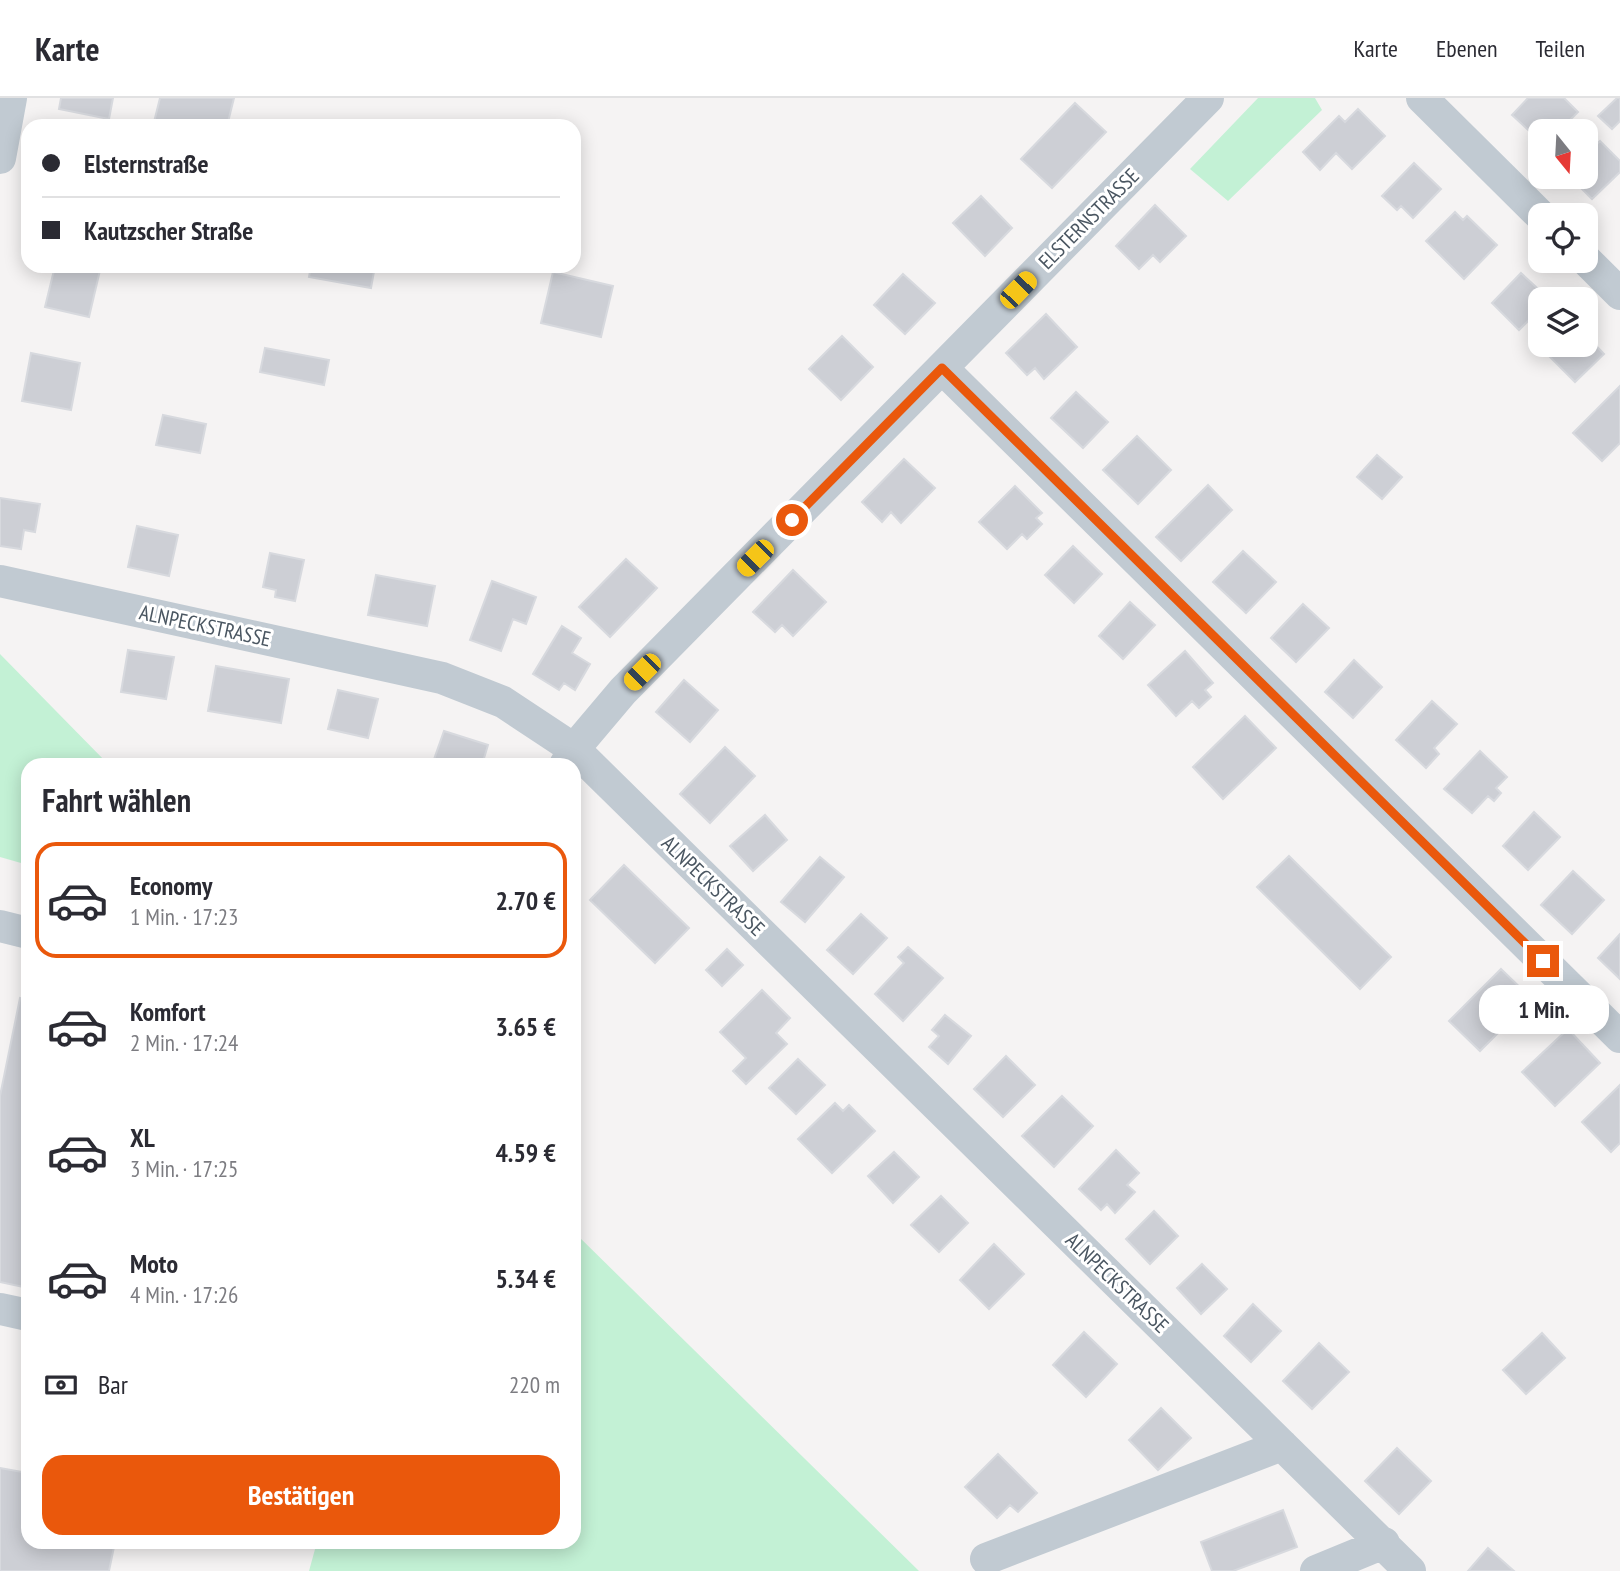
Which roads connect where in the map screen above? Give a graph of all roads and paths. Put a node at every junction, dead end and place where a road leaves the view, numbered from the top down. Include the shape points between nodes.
1 (11, 98) edge
2 (1208, 98) edge
3 (1422, 98) edge
4 (10, 148) edge
5 (1528, 203) edge
6 (1598, 272) edge
7 (1620, 294) edge
8 (942, 368) junction
9 (0, 581) edge
10 (569, 757) edge
11 (581, 769) edge
12 (0, 926) edge
13 (21, 931) edge
14 (1620, 1037) edge
15 (0, 1309) edge
16 (21, 1314) edge
17 (1282, 1445) junction
18 (1384, 1543) junction
19 (986, 1559) dead end
20 (1315, 1571) edge
21 (1410, 1571) edge

1 - 4 street
2 - 8 street, ELSTERNSTRASSE
3 - 5 street
6 - 7 street
8 - 10 street, ELSTERNSTRASSE via 623,691
8 - 14 street
9 - 10 street, ALNPECKSTRASSE via 442,678 503,702
11 - 17 street, ALNPECKSTRASSE
12 - 13 street
15 - 16 street
17 - 18 street, ALNPECKSTRASSE
17 - 19 street
18 - 20 street
18 - 21 street, ALNPECKSTRASSE

